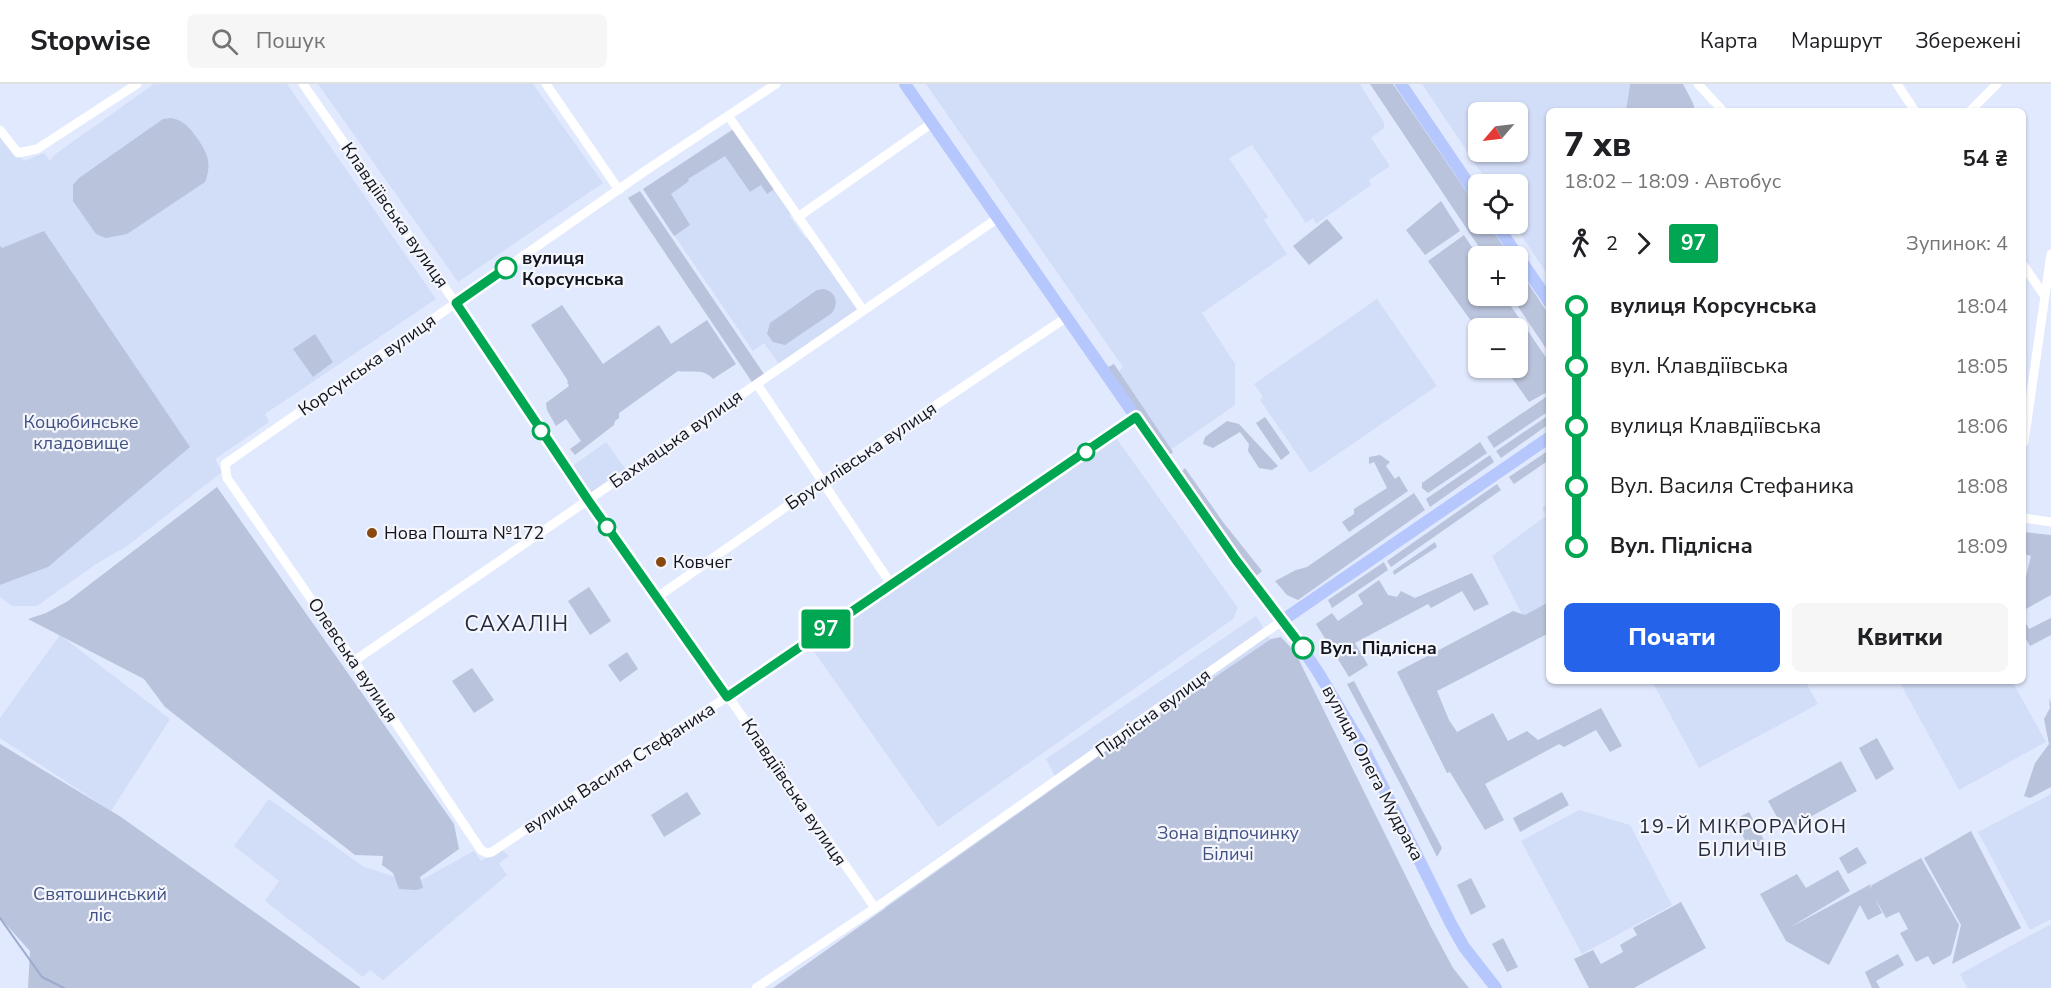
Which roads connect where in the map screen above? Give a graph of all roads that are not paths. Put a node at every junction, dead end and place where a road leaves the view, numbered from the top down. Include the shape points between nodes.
1 (137, 84) edge
2 (303, 84) edge
3 (559, 84) edge
4 (776, 84) edge
5 (905, 84) edge
6 (1401, 84) edge
7 (1698, 84) edge
8 (1897, 84) edge
9 (1997, 84) edge
10 (548, 87) edge
11 (1720, 108) edge
12 (1913, 108) edge
13 (1973, 108) edge
14 (729, 117) junction
15 (932, 123) junction
16 (0, 130) edge
17 (1468, 183) edge
18 (619, 190) junction
19 (798, 217) junction
20 (998, 218) junction
21 (1503, 234) edge
22 (2051, 254) edge
23 (2026, 269) edge
24 (2044, 295) junction
25 (1546, 297) edge
26 (456, 303) junction
27 (863, 310) junction
28 (1067, 317) junction
29 (2028, 380) edge
30 (757, 384) junction
31 (2026, 411) edge
32 (1136, 417) junction
33 (1546, 440) edge
34 (225, 464) joint
35 (824, 481) junction
36 (588, 500) junction
37 (2026, 518) edge
38 (2051, 522) edge
39 (891, 585) junction
40 (656, 597) junction
41 (1283, 620) junction
42 (354, 661) junction
43 (727, 697) junction
44 (487, 853) joint
45 (875, 908) junction
46 (756, 988) edge
47 (1496, 988) edge

1 - 16 street via 38,149 18,153
2 - 26 street, Клавдіївська вулиця
3 - 10 street
4 - 14 street, Корсунська вулиця
5 - 15 main road, вулиця Олега Мудрака
6 - 17 main road
7 - 11 street
8 - 12 street
9 - 13 street
10 - 18 street
14 - 18 street, Корсунська вулиця
14 - 19 street
15 - 19 street
15 - 20 main road, вулиця Олега Мудрака
18 - 26 street, Корсунська вулиця
19 - 27 street
20 - 27 street, Бахмацька вулиця
20 - 28 main road, вулиця Олега Мудрака
21 - 25 main road
22 - 24 street
23 - 24 street
24 - 29 street
26 - 34 street, Корсунська вулиця
26 - 36 street, Клавдіївська вулиця
27 - 30 street, Бахмацька вулиця
28 - 32 main road, вулиця Олега Мудрака
28 - 35 street, Брусилівська вулиця
29 - 31 street
30 - 35 street
30 - 36 street, Бахмацька вулиця
32 - 39 street, вулиця Василя Стефаника
32 - 41 main road, вулиця Олега Мудрака
33 - 41 main road, Підлісна вулиця
34 - 42 street, Олевська вулиця via 227,478
35 - 39 street
35 - 40 street, Брусилівська вулиця
36 - 40 street, Клавдіївська вулиця
36 - 42 street, Бахмацька вулиця
37 - 38 street
39 - 43 street, вулиця Василя Стефаника
40 - 43 street, Клавдіївська вулиця
41 - 45 street, Підлісна вулиця
41 - 47 main road, вулиця Олега Мудрака via 1364,749 1464,947
42 - 44 street, Олевська вулиця via 481,850
43 - 44 street, вулиця Василя Стефаника
43 - 45 street, Клавдіївська вулиця
45 - 46 street, Підлісна вулиця

